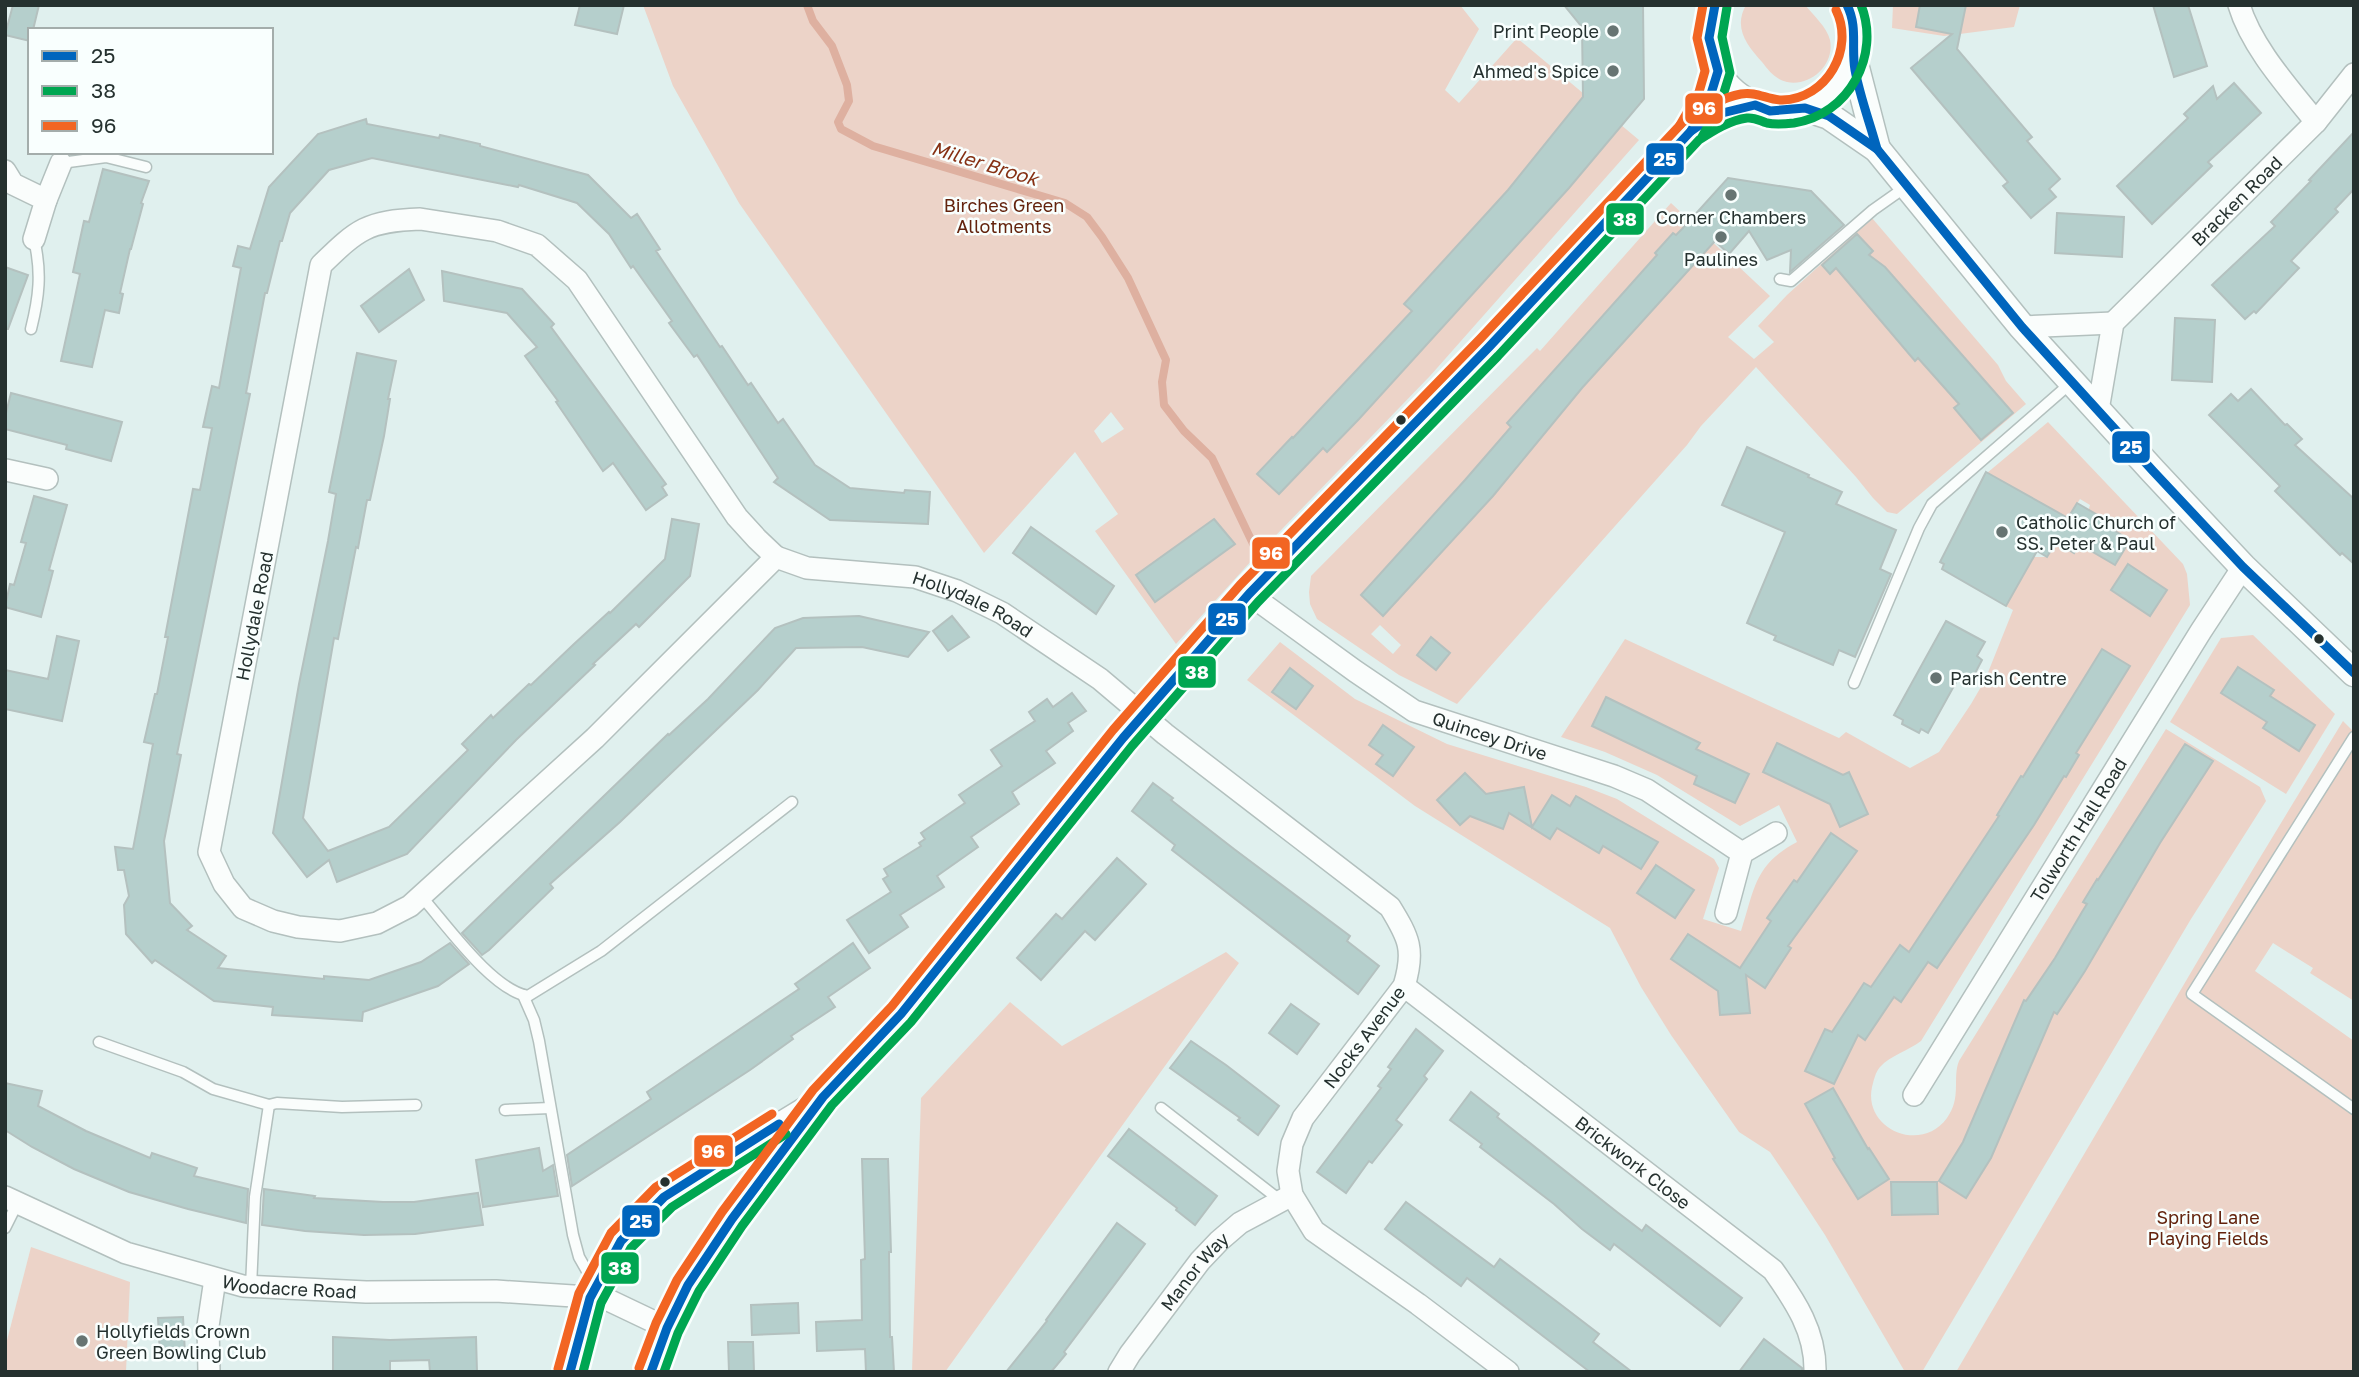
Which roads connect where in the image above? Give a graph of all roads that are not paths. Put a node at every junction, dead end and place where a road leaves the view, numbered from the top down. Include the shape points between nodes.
1 (2239, 5) edge
2 (1852, 8) edge
3 (1713, 10) edge
4 (1853, 56) junction
5 (1718, 71) junction
6 (2354, 74) edge
7 (1755, 105) junction
8 (1805, 108) junction
9 (2316, 122) junction
10 (1691, 131) junction
11 (1877, 149) junction
12 (61, 163) joint
13 (146, 167) dead end
14 (5, 171) edge
15 (1907, 186) junction
16 (46, 200) junction
17 (34, 239) joint
18 (1780, 279) dead end
19 (2113, 323) junction
20 (2022, 327) junction
21 (32, 330) dead end
22 (2072, 382) junction
23 (2098, 410) junction
24 (6, 472) edge
25 (47, 480) dead end
26 (776, 557) junction
27 (2243, 566) junction
28 (1249, 594) junction
29 (2354, 673) edge
30 (1854, 683) dead end
31 (1143, 714) junction
32 (2354, 737) edge
33 (792, 802) dead end
34 (1776, 834) dead end
35 (1742, 853) junction
36 (421, 896) junction
37 (1726, 913) dead end
38 (1404, 986) junction
39 (523, 995) junction
40 (99, 1041) dead end
41 (1914, 1094) dead end
42 (823, 1097) junction
43 (269, 1105) junction
44 (416, 1105) dead end
45 (550, 1108) junction
46 (1161, 1108) dead end
47 (505, 1110) dead end
48 (2354, 1110) edge
49 (1287, 1198) junction
50 (11, 1200) edge
51 (5, 1228) edge
52 (215, 1279) junction
53 (251, 1287) junction
54 (593, 1292) junction
55 (667, 1328) junction
56 (209, 1372) edge
57 (569, 1372) edge
58 (651, 1372) edge
59 (1119, 1372) edge
60 (1508, 1372) edge
61 (1815, 1372) edge

1 - 9 street via 2273,69
2 - 4 street
3 - 5 street via 1709,38
4 - 8 street via 1839,84
4 - 11 street
5 - 7 street via 1730,90
5 - 10 street
6 - 9 street, Bracken Road
7 - 8 street via 1770,111
7 - 10 street via 1714,115
8 - 11 street via 1829,117
9 - 19 street, Bracken Road
10 - 28 street
11 - 15 street
12 - 13 lane via 106,157
12 - 16 street
14 - 16 street via 13,184
15 - 18 lane via 1791,281
15 - 20 street
16 - 17 street
17 - 21 lane via 40,293
19 - 20 street
19 - 23 street
20 - 22 street
22 - 23 street
22 - 30 lane via 1932,504
23 - 27 street
24 - 25 street
26 - 31 street, Hollydale Road via 807,568 915,577 957,592 1002,613
26 - 36 street, Hollydale Road via 595,738
26 - 36 street, Hollydale Road via 737,517 577,280 537,245 497,231 420,219 389,220 359,230 321,265 209,852 224,884 243,908 298,927 340,931 376,923
27 - 29 street
27 - 41 street, Tolworth Hall Road
28 - 31 street
28 - 35 street, Quincey Drive via 1414,711 1625,780
31 - 38 street, Nocks Avenue via 1390,907 1407,935 1410,965
31 - 42 street via 901,1014
32 - 48 lane via 2192,995
33 - 39 lane via 601,951
34 - 35 street
35 - 37 street
36 - 39 lane via 494,979
38 - 49 street, Nocks Avenue via 1303,1118 1292,1144
38 - 61 street, Brickwork Close via 1773,1270 1809,1329
39 - 45 lane via 534,1020
40 - 43 lane via 213,1088
42 - 54 street via 664,1197 621,1241
42 - 55 street via 732,1219 688,1285
43 - 44 lane
43 - 53 lane via 255,1197
45 - 47 lane
45 - 54 lane via 573,1235
46 - 49 lane
49 - 59 street, Manor Way via 1240,1223 1219,1241
49 - 60 street, Nocks Avenue via 1314,1231
50 - 51 lane
50 - 52 street, Woodacre Road via 126,1253
52 - 53 street, Woodacre Road
52 - 56 street via 208,1326
53 - 54 street, Woodacre Road
54 - 55 street, Woodacre Road
54 - 57 street
55 - 58 street

